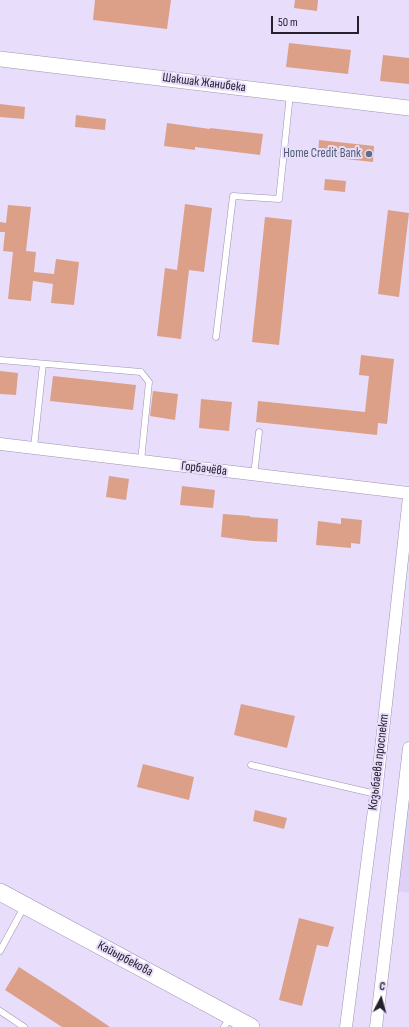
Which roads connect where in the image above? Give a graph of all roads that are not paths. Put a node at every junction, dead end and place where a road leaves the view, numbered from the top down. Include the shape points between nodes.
1 (0, 58) edge
2 (290, 94) junction
3 (409, 108) edge
4 (216, 337) dead end
5 (0, 360) edge
6 (43, 364) junction
7 (259, 432) dead end
8 (0, 444) edge
9 (34, 448) junction
10 (141, 461) junction
11 (254, 475) junction
12 (409, 493) edge
13 (409, 496) edge
14 (409, 748) edge
15 (251, 764) dead end
16 (376, 794) junction
17 (0, 892) edge
18 (25, 905) junction
19 (0, 951) edge
20 (0, 1011) edge
21 (228, 1022) edge
22 (24, 1027) edge
23 (251, 1027) edge
24 (346, 1027) edge
25 (376, 1027) edge

1 - 2 street, Шакшак Жанибека
2 - 3 street, Шакшак Жанибека
2 - 4 lane via 279,199 232,196
5 - 6 lane
6 - 9 lane
6 - 10 lane via 141,372 148,382
7 - 11 lane
8 - 9 street, Горбачёва
9 - 10 street, Горбачёва
10 - 11 street, Горбачёва
11 - 12 street, Горбачёва
13 - 16 street, Козыбаева проспект
14 - 25 street
15 - 16 lane
16 - 24 street, Козыбаева проспект
17 - 18 main road, Кайырбекова
18 - 19 lane
18 - 21 main road, Кайырбекова
20 - 22 lane
21 - 23 main road, Кайырбекова

